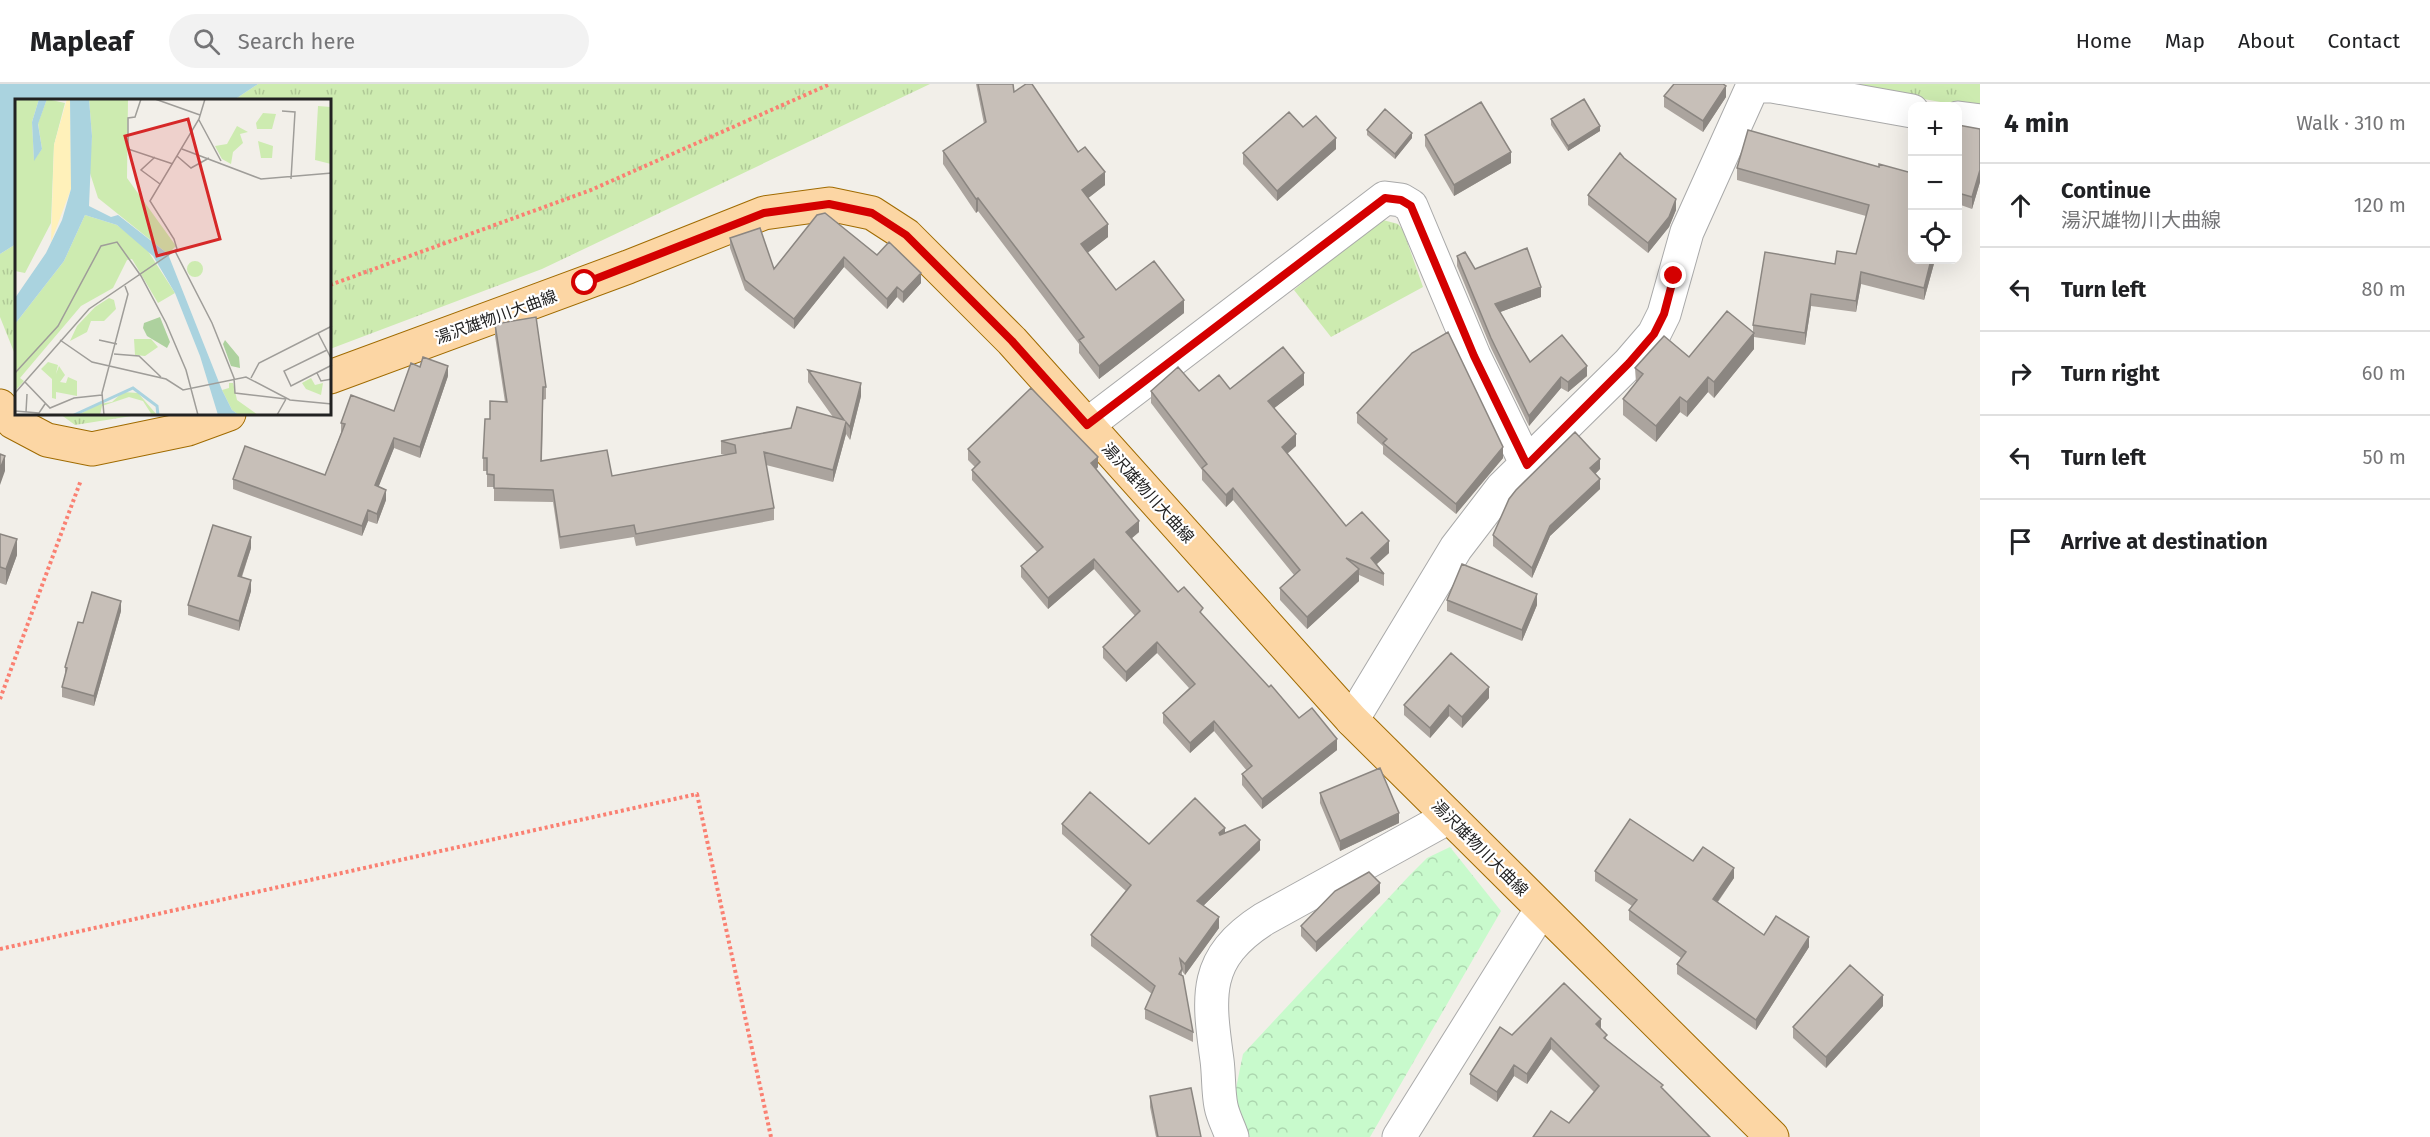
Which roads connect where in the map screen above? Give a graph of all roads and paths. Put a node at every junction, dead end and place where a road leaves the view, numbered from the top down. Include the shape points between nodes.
1 (830, 84) edge
2 (1908, 110) edge
3 (1962, 119) edge
4 (1980, 122) edge
5 (332, 284) edge
6 (332, 376) edge
7 (0, 406) edge
8 (224, 416) edge
9 (1087, 425) junction
10 (92, 449) junction
11 (1527, 465) junction
12 (0, 699) edge
13 (1352, 720) junction
14 (1449, 817) junction
15 (1541, 910) junction
16 (0, 949) edge
17 (771, 1137) edge
18 (1232, 1137) edge
19 (1399, 1137) edge
20 (1772, 1137) edge

1 - 5 path via 591,190
2 - 11 street via 1772,86 1751,90 1688,232 1664,314 1654,334
3 - 4 street
6 - 9 main road, 湯沢雄物川大曲線 via 764,213 829,204 872,213 906,235 1012,341
7 - 10 main road via 13,422 47,440
8 - 10 main road via 188,429
9 - 11 street via 1385,198 1411,206 1474,356
9 - 13 main road, 湯沢雄物川大曲線
10 - 12 path
11 - 13 street via 1502,488 1456,548
13 - 14 main road, 湯沢雄物川大曲線
14 - 15 main road, 湯沢雄物川大曲線
14 - 18 street via 1264,919 1244,932 1221,961 1213,978 1211,1026 1221,1107
15 - 19 street
15 - 20 main road, 湯沢雄物川大曲線
16 - 17 path via 697,794

